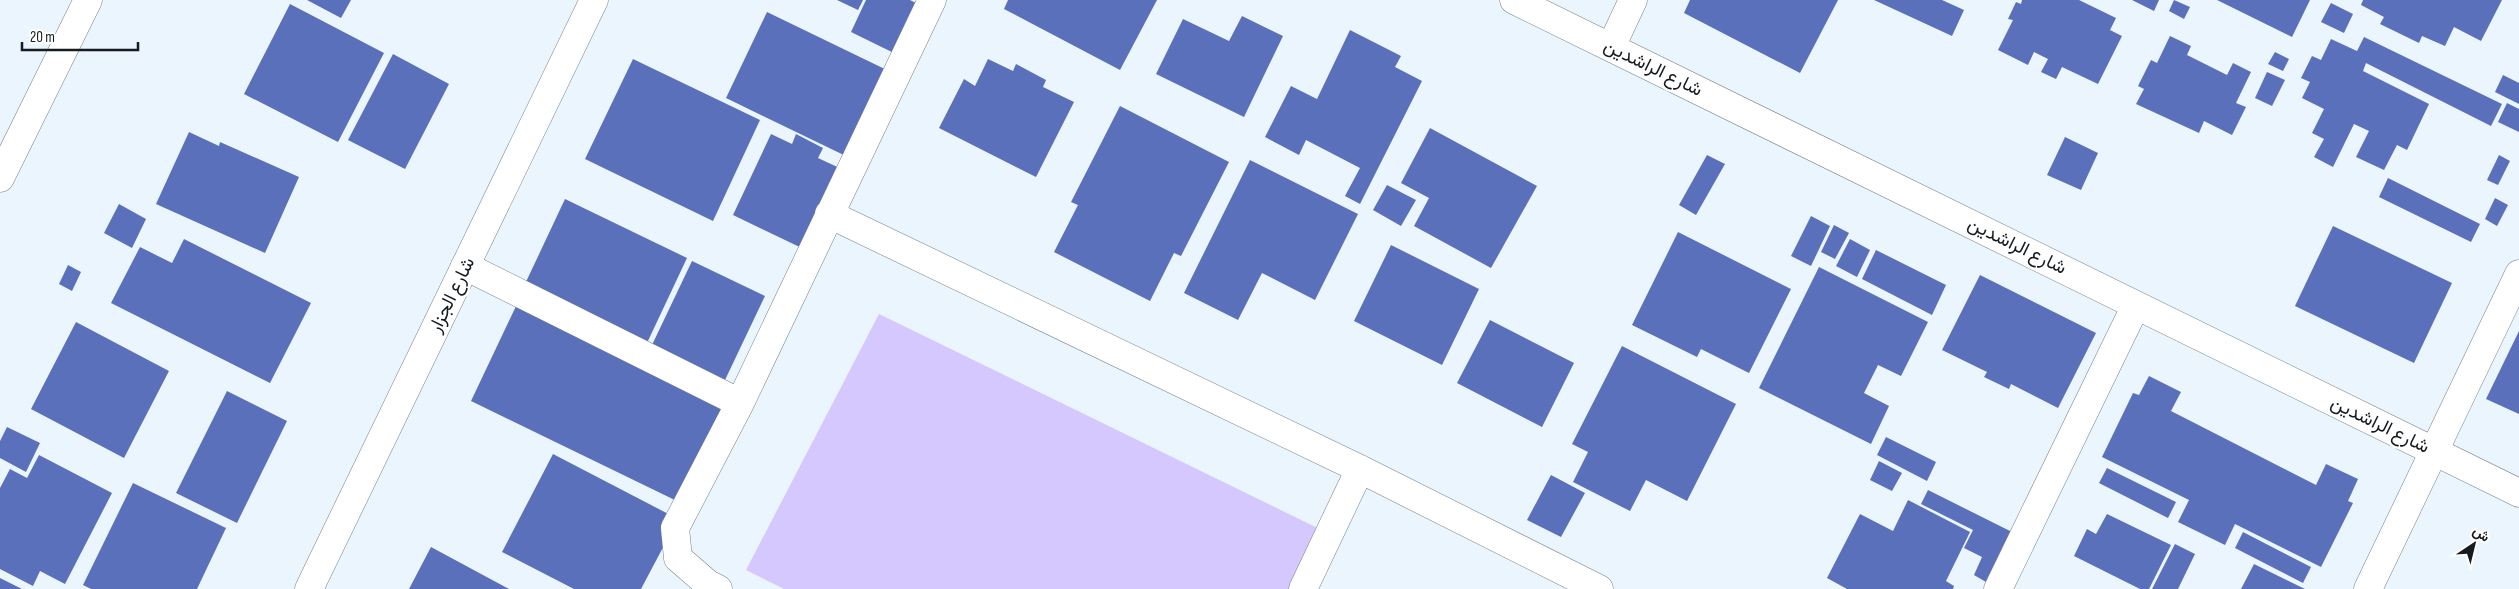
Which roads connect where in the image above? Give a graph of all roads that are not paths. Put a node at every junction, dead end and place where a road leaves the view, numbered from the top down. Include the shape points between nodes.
1 (88, 0) edge
2 (594, 0) edge
3 (932, 0) edge
4 (1514, 0) edge
5 (1633, 0) edge
6 (1611, 47) junction
7 (0, 178) edge
8 (829, 214) junction
9 (465, 266) junction
10 (2519, 274) edge
11 (2136, 305) junction
12 (740, 403) junction
13 (2433, 451) junction
14 (1360, 469) junction
15 (2519, 493) edge
16 (309, 589) edge
17 (718, 589) edge
18 (1303, 589) edge
19 (1599, 589) edge
20 (1998, 589) edge
21 (2368, 589) edge

1 - 7 street
2 - 9 street, شارع الجزار
3 - 8 street
4 - 6 street, شارع الراشدين
5 - 6 street
6 - 11 street, شارع الراشدين
8 - 12 street
8 - 14 street
9 - 12 street
9 - 16 street, شارع الجزار
10 - 13 street
11 - 13 street, شارع الراشدين
11 - 20 street
12 - 17 street via 675,528 678,558
13 - 15 street, شارع الراشدين
13 - 21 street
14 - 18 street
14 - 19 street

